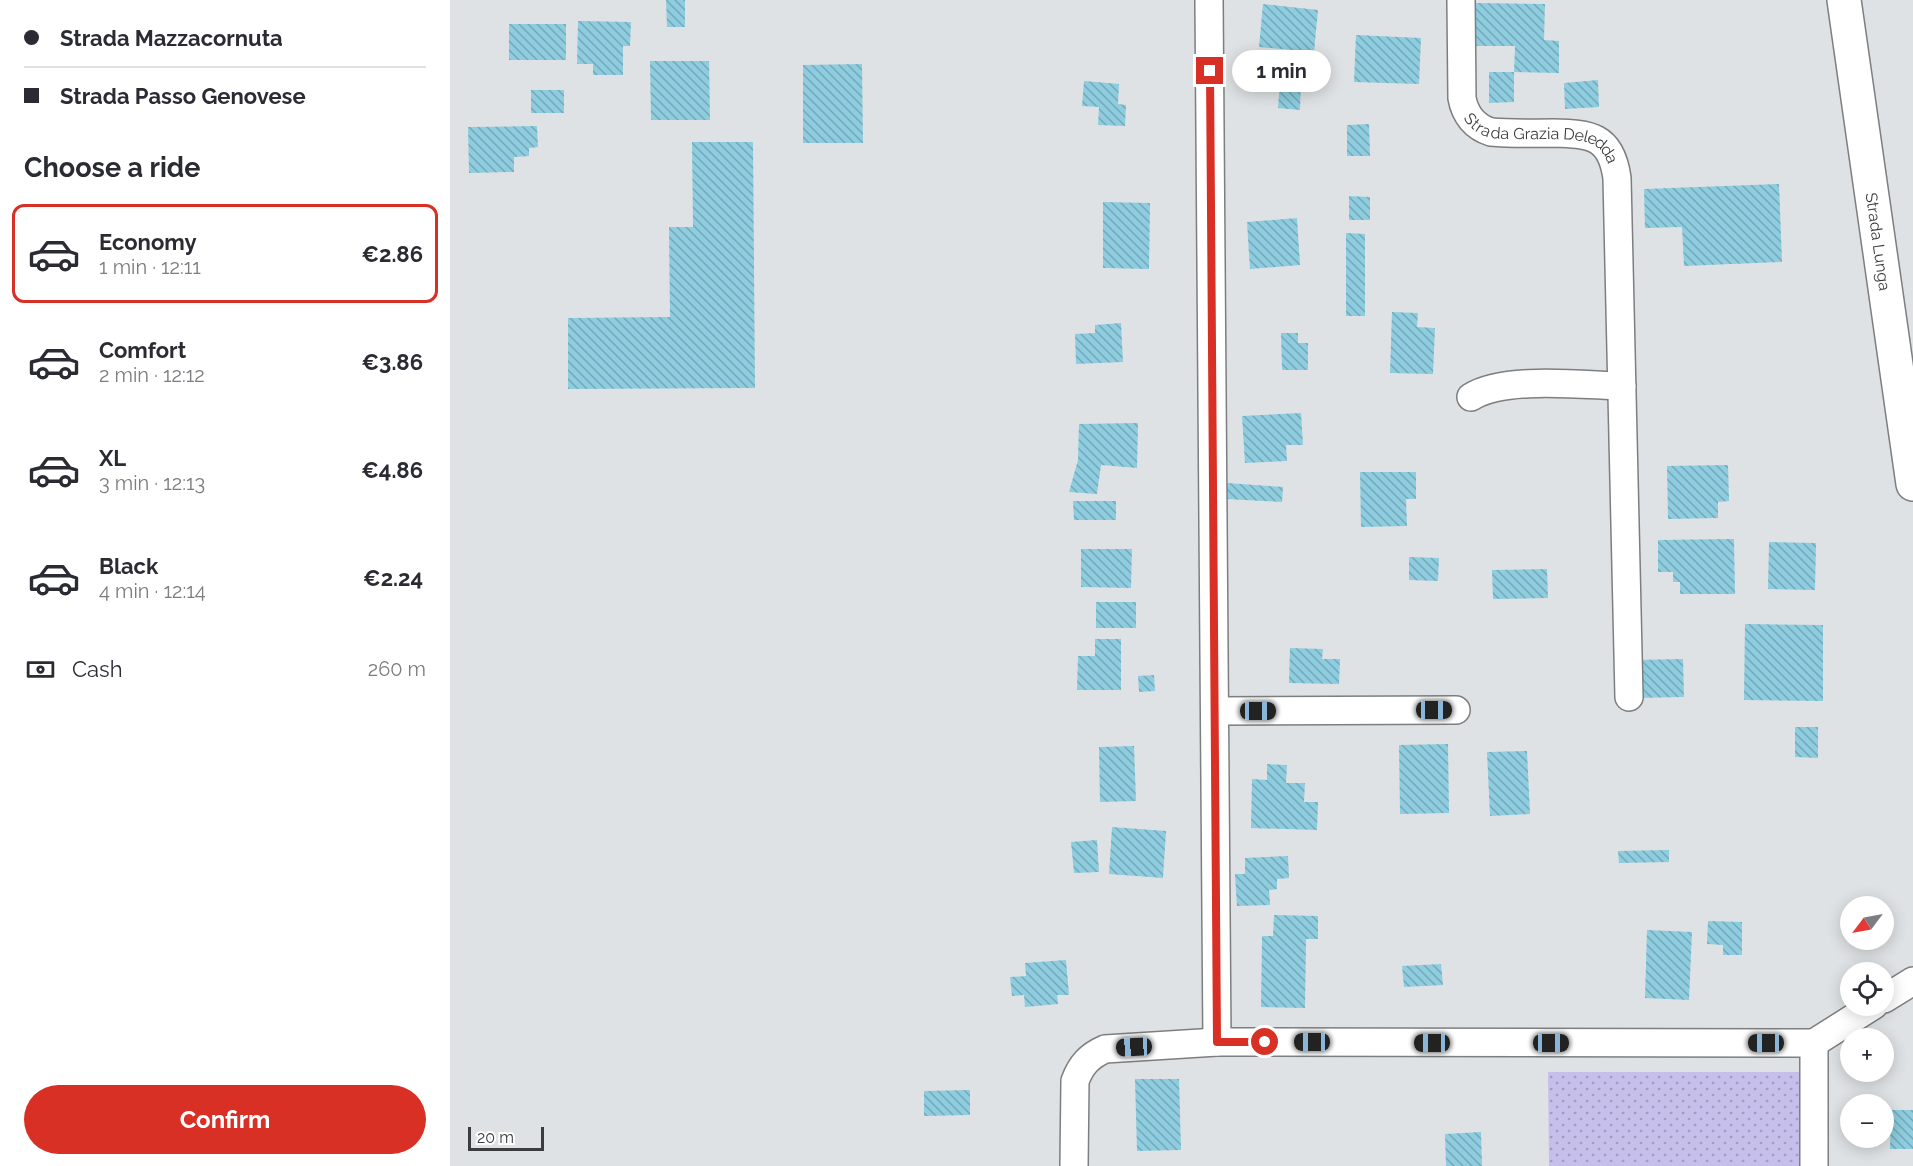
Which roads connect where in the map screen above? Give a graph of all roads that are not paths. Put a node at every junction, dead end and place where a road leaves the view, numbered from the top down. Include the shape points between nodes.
1 (1209, 0) edge
2 (1461, 0) edge
3 (1844, 0) edge
4 (1622, 386) junction
5 (1471, 398) dead end
6 (1913, 484) edge
7 (1629, 697) dead end
8 (1456, 710) dead end
9 (1215, 711) junction
10 (1913, 981) edge
11 (1894, 993) edge
12 (1857, 1016) edge
13 (1217, 1042) junction
14 (1814, 1043) junction
15 (1074, 1166) edge
16 (1814, 1166) edge

1 - 9 street
2 - 4 street, Strada Grazia Deledda via 1462,98 1473,122 1491,132 1586,135 1601,143 1614,162
3 - 6 street, Strada Lunga
4 - 5 street via 1510,385
4 - 7 street, Strada Grazia Deledda
8 - 9 street
9 - 13 street
10 - 11 street
12 - 14 street
13 - 14 street
13 - 15 street via 1105,1049 1095,1053 1079,1070 1075,1081
14 - 16 street

